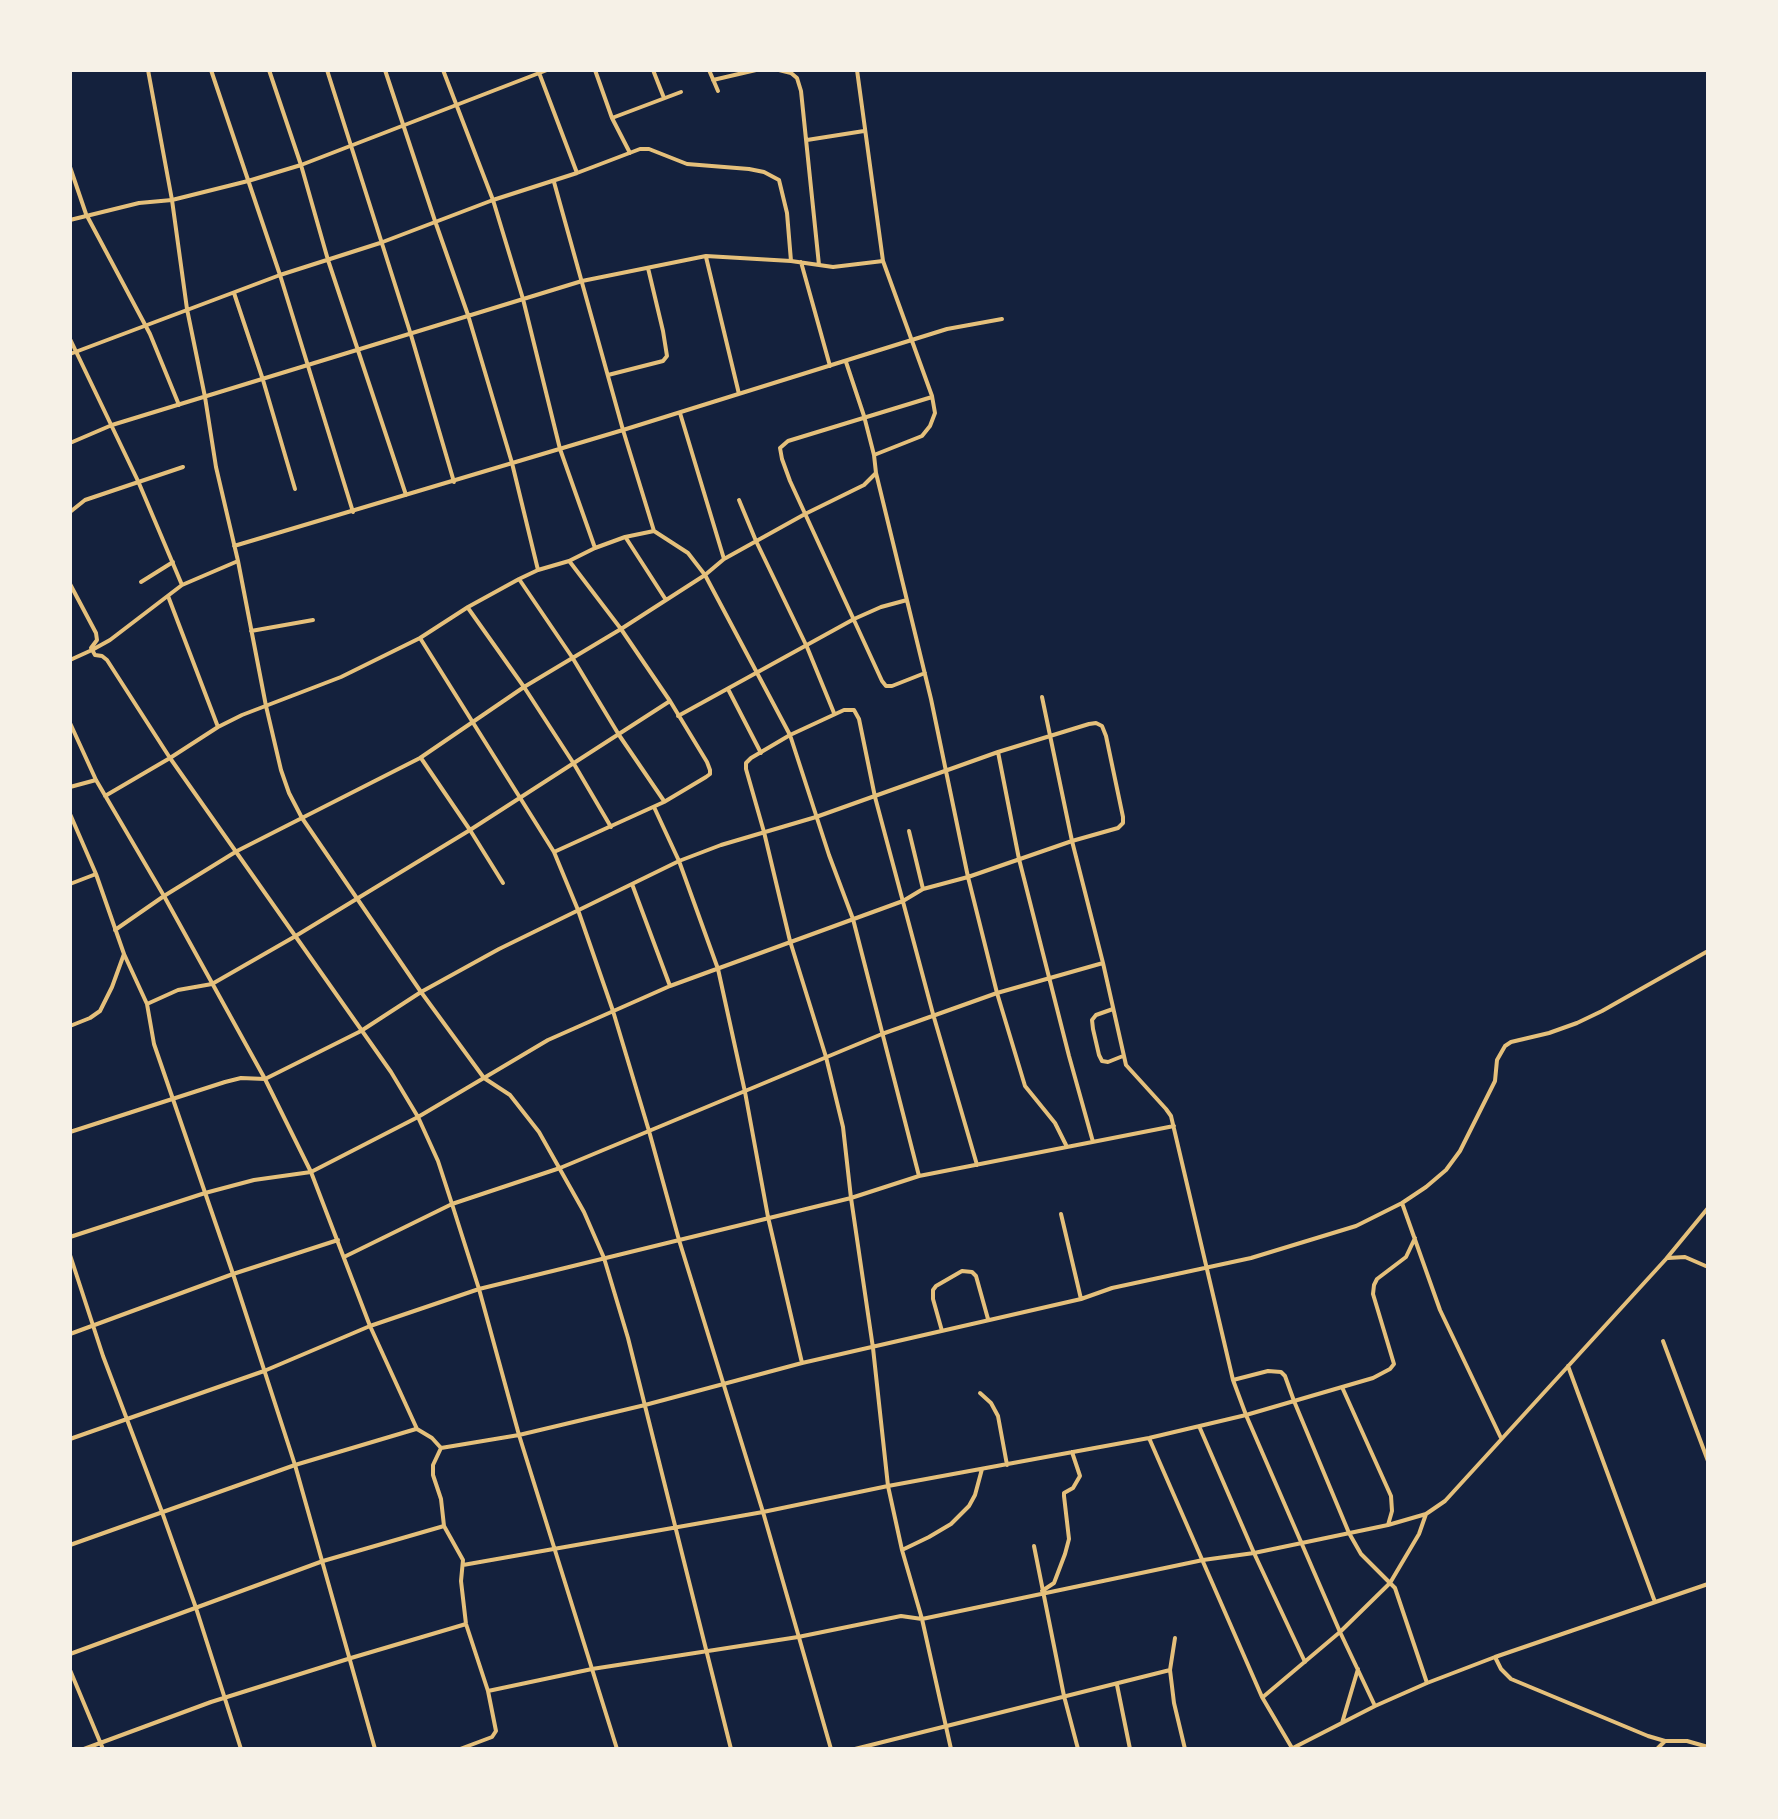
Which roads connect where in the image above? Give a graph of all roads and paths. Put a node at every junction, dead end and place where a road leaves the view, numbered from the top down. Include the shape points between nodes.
1 (148, 70) edge
2 (211, 70) edge
3 (269, 70) edge
4 (327, 70) edge
5 (385, 70) edge
6 (443, 70) edge
7 (547, 70) edge
8 (595, 70) edge
9 (653, 70) edge
10 (709, 70) edge
11 (756, 70) edge
12 (779, 70) edge
13 (857, 70) edge
14 (539, 71) edge
15 (713, 80) junction
16 (718, 91) dead end
17 (681, 92) dead end
18 (664, 98) junction
19 (456, 106) junction
20 (612, 118) junction
21 (404, 126) junction
22 (864, 131) junction
23 (807, 140) junction
24 (351, 145) junction
25 (630, 153) junction
26 (301, 165) junction
27 (70, 167) edge
28 (577, 173) junction
29 (248, 181) junction
30 (554, 182) junction
31 (172, 200) junction
32 (493, 200) junction
33 (86, 214) junction
34 (70, 220) edge
35 (435, 221) junction
36 (380, 243) junction
37 (706, 256) junction
38 (328, 260) junction
39 (791, 261) junction
40 (883, 261) junction
41 (801, 262) junction
42 (819, 265) junction
43 (648, 267) junction
44 (280, 275) junction
45 (582, 281) junction
46 (234, 292) junction
47 (523, 299) junction
48 (187, 309) junction
49 (468, 315) junction
50 (1002, 319) dead end
51 (146, 326) junction
52 (411, 335) junction
53 (70, 339) edge
54 (913, 341) junction
55 (359, 351) junction
56 (76, 352) junction
57 (70, 354) edge
58 (846, 361) junction
59 (307, 366) junction
60 (830, 366) junction
61 (608, 375) junction
62 (263, 380) junction
63 (739, 394) junction
64 (932, 396) junction
65 (205, 397) junction
66 (179, 405) junction
67 (680, 413) junction
68 (864, 416) junction
69 (112, 425) junction
70 (623, 430) junction
71 (70, 443) edge
72 (560, 449) junction
73 (874, 455) junction
74 (512, 463) junction
75 (183, 467) dead end
76 (876, 473) junction
77 (138, 481) junction
78 (454, 482) junction
79 (295, 489) dead end
80 (406, 495) junction
81 (739, 500) dead end
82 (70, 512) edge
83 (353, 512) junction
84 (805, 514) junction
85 (654, 531) junction
86 (625, 537) junction
87 (756, 541) junction
88 (234, 546) junction
89 (595, 548) junction
90 (724, 559) junction
91 (238, 561) junction
92 (569, 561) junction
93 (173, 562) junction
94 (538, 570) junction
95 (705, 575) junction
96 (519, 579) junction
97 (141, 582) dead end
98 (70, 584) edge
99 (182, 585) junction
100 (168, 596) junction
101 (666, 600) junction
102 (908, 600) junction
103 (468, 607) junction
104 (854, 619) junction
105 (313, 620) dead end
106 (621, 629) junction
107 (251, 631) junction
108 (420, 638) junction
109 (807, 647) junction
110 (94, 649) junction
111 (572, 657) junction
112 (70, 660) edge
113 (757, 673) junction
114 (925, 673) junction
115 (524, 687) junction
116 (728, 689) junction
117 (1042, 697) dead end
118 (670, 701) junction
119 (266, 706) junction
120 (835, 714) junction
121 (678, 716) junction
122 (473, 720) junction
123 (70, 723) edge
124 (218, 727) junction
125 (619, 735) junction
126 (790, 735) junction
127 (1050, 735) junction
128 (998, 752) junction
129 (761, 753) junction
130 (170, 758) junction
131 (420, 758) junction
132 (574, 764) junction
133 (946, 772) junction
134 (96, 780) junction
135 (70, 787) edge
136 (105, 796) junction
137 (521, 797) junction
138 (875, 797) junction
139 (664, 802) junction
140 (654, 807) junction
141 (70, 814) edge
142 (816, 817) junction
143 (302, 818) junction
144 (611, 827) junction
145 (470, 830) junction
146 (909, 831) dead end
147 (764, 832) junction
148 (1072, 841) junction
149 (237, 851) junction
150 (554, 852) junction
151 (1019, 859) junction
152 (679, 861) junction
153 (96, 874) junction
154 (968, 877) junction
155 (503, 883) dead end
156 (70, 884) edge
157 (632, 884) junction
158 (923, 889) junction
159 (164, 896) junction
160 (357, 898) junction
161 (903, 901) junction
162 (578, 910) junction
163 (853, 919) junction
164 (115, 930) junction
165 (294, 937) junction
166 (790, 941) junction
167 (1708, 951) edge
168 (124, 954) junction
169 (1103, 963) junction
170 (718, 969) junction
171 (1049, 977) junction
172 (212, 984) junction
173 (670, 986) junction
174 (421, 992) junction
175 (997, 993) junction
176 (147, 1004) junction
177 (1113, 1009) junction
178 (613, 1011) junction
179 (933, 1014) junction
180 (70, 1026) edge
181 (361, 1031) junction
182 (882, 1034) junction
183 (1123, 1056) junction
184 (826, 1057) junction
185 (484, 1078) junction
186 (265, 1079) junction
187 (745, 1092) junction
188 (173, 1099) junction
189 (418, 1117) junction
190 (1174, 1126) junction
191 (649, 1131) junction
192 (70, 1132) edge
193 (1093, 1142) junction
194 (1067, 1147) junction
195 (977, 1165) junction
196 (560, 1168) junction
197 (311, 1172) junction
198 (919, 1176) junction
199 (205, 1193) junction
200 (851, 1198) junction
201 (1402, 1203) junction
202 (452, 1204) junction
203 (1708, 1208) edge
204 (1061, 1214) dead end
205 (768, 1217) junction
206 (70, 1237) edge
207 (1415, 1238) junction
208 (338, 1240) junction
209 (679, 1240) junction
210 (70, 1255) edge
211 (344, 1257) junction
212 (604, 1258) junction
213 (1666, 1259) junction
214 (1206, 1267) junction
215 (1708, 1267) edge
216 (233, 1274) junction
217 (479, 1289) junction
218 (1081, 1299) junction
219 (988, 1319) junction
220 (93, 1326) junction
221 (370, 1326) junction
222 (942, 1331) junction
223 (70, 1334) edge
224 (1663, 1341) dead end
225 (873, 1348) junction
226 (802, 1363) junction
227 (1568, 1366) junction
228 (264, 1371) junction
229 (1233, 1380) junction
230 (722, 1385) junction
231 (1341, 1386) junction
232 (980, 1393) dead end
233 (1294, 1401) junction
234 (645, 1405) junction
235 (1246, 1415) junction
236 (127, 1419) junction
237 (1199, 1426) junction
238 (417, 1429) junction
239 (519, 1435) junction
240 (1149, 1438) junction
241 (1501, 1438) junction
242 (70, 1439) edge
243 (441, 1448) junction
244 (1072, 1452) junction
245 (1708, 1461) edge
246 (295, 1465) junction
247 (1007, 1465) junction
248 (982, 1469) junction
249 (888, 1486) junction
250 (162, 1512) junction
251 (763, 1512) junction
252 (1426, 1514) junction
253 (1388, 1525) junction
254 (444, 1526) junction
255 (674, 1528) junction
256 (1349, 1533) junction
257 (1301, 1543) junction
258 (70, 1545) edge
259 (1034, 1546) dead end
260 (554, 1550) junction
261 (902, 1550) junction
262 (1254, 1553) junction
263 (1203, 1560) junction
264 (323, 1561) junction
265 (463, 1565) junction
266 (1390, 1583) junction
267 (1708, 1584) edge
268 (1043, 1592) junction
269 (1655, 1602) junction
270 (196, 1608) junction
271 (922, 1619) junction
272 (466, 1624) junction
273 (1340, 1632) junction
274 (798, 1637) junction
275 (1175, 1638) dead end
276 (706, 1650) junction
277 (70, 1654) edge
278 (1495, 1657) junction
279 (351, 1658) junction
280 (1305, 1662) junction
281 (592, 1669) junction
282 (1358, 1669) junction
283 (70, 1670) edge
284 (1170, 1670) junction
285 (1427, 1683) junction
286 (1116, 1684) junction
287 (488, 1691) junction
288 (1064, 1696) junction
289 (1262, 1697) junction
290 (224, 1698) junction
291 (1375, 1706) junction
292 (1342, 1723) junction
293 (946, 1726) junction
294 (1665, 1741) junction
295 (100, 1742) junction
296 (475, 1744) junction
297 (1708, 1747) edge
298 (84, 1749) edge
299 (103, 1749) edge
300 (241, 1749) edge
301 (375, 1749) edge
302 (460, 1749) edge
303 (479, 1749) edge
304 (617, 1749) edge
305 (731, 1749) edge
306 (831, 1749) edge
307 (855, 1749) edge
308 (951, 1749) edge
309 (1078, 1749) edge
310 (1130, 1749) edge
311 (1185, 1749) edge
312 (1292, 1749) edge
313 (1657, 1749) edge

1 - 31 street
2 - 29 street
3 - 26 street
4 - 24 street
5 - 21 street
6 - 19 street
7 - 14 street
8 - 20 street
9 - 18 street
10 - 15 street
11 - 15 street
12 - 23 street via 797,78
13 - 22 street
14 - 19 street
14 - 28 street
15 - 16 street
17 - 18 street
18 - 20 street
19 - 21 street
19 - 32 street
20 - 25 street
21 - 24 street
21 - 35 street
22 - 23 street
22 - 40 street
23 - 42 street
24 - 26 street
24 - 36 street
25 - 28 street
25 - 39 street via 649,149 687,164 773,175 785,199
26 - 29 street
26 - 38 street
27 - 33 street
28 - 30 street
29 - 31 street
29 - 44 street
30 - 32 street
30 - 45 street
31 - 33 street
31 - 48 street
32 - 35 street
32 - 47 street
33 - 34 street
33 - 51 street
35 - 36 street
35 - 49 street
36 - 38 street
36 - 52 street
37 - 39 street
37 - 43 street
37 - 63 street
38 - 44 street
38 - 55 street
39 - 41 street
40 - 42 street
40 - 54 street
41 - 42 street
41 - 60 street
43 - 45 street
43 - 61 street via 667,356
44 - 46 street
44 - 59 street
45 - 47 street
45 - 61 street
46 - 48 street
46 - 62 street
47 - 49 street
47 - 72 street
48 - 51 street
48 - 65 street
49 - 52 street
49 - 74 street
50 - 54 street
51 - 56 street
51 - 66 street
52 - 55 street
52 - 78 street
53 - 56 street
54 - 58 street
54 - 64 street
55 - 59 street
55 - 80 street
56 - 57 street
56 - 69 street
58 - 60 street
58 - 68 street
59 - 62 street
59 - 83 street
60 - 63 street
61 - 70 street
62 - 65 street
62 - 79 street
63 - 67 street
64 - 68 street
64 - 73 street via 935,413 922,436
65 - 66 street
65 - 88 street
66 - 69 street
67 - 70 street
67 - 90 street
68 - 73 street
68 - 84 street via 780,448
69 - 71 street
69 - 77 street
70 - 72 street
70 - 85 street
72 - 74 street
72 - 89 street
73 - 76 street
74 - 78 street
74 - 94 street
75 - 77 street
76 - 84 street via 864,485
76 - 102 street
77 - 82 street via 85,500
77 - 93 street
78 - 80 street
80 - 83 street
81 - 87 street
83 - 88 street
84 - 87 street
84 - 104 street
85 - 86 street
85 - 95 street via 693,557
86 - 89 street
86 - 101 street
87 - 90 street
87 - 109 street
88 - 91 street
89 - 92 street
90 - 95 street
91 - 99 street
91 - 107 street
92 - 94 street
92 - 106 street
93 - 97 street
93 - 99 street
94 - 96 street
95 - 101 street
95 - 113 street
96 - 103 street
96 - 111 street
98 - 110 street via 97,636
99 - 100 street
100 - 110 street
100 - 124 street
101 - 106 street
102 - 104 street
102 - 114 street
103 - 108 street
103 - 115 street
104 - 109 street
104 - 114 street via 886,686
105 - 107 street
106 - 111 street
106 - 118 street
107 - 119 street
108 - 119 street
108 - 122 street
109 - 113 street
109 - 120 street
110 - 112 street
110 - 130 street via 96,656 107,660
111 - 115 street
111 - 125 street
113 - 116 street
113 - 126 street
114 - 133 street
115 - 122 street
115 - 132 street
116 - 121 street
116 - 129 street
117 - 127 street
118 - 121 street
118 - 125 street
119 - 124 street
119 - 143 street via 281,770
120 - 126 street
120 - 138 street via 856,712
121 - 139 street via 710,774
122 - 131 street
122 - 137 street
123 - 134 street
124 - 130 street
125 - 132 street
125 - 139 street
126 - 129 street
126 - 142 street
127 - 128 street
127 - 148 street
127 - 148 street via 1089,724 1102,726 1123,817 1121,826
128 - 133 street
128 - 151 street
129 - 147 street via 746,763
130 - 136 street
130 - 149 street
131 - 143 street
131 - 145 street
132 - 137 street
132 - 144 street
133 - 138 street
133 - 154 street
134 - 135 street
134 - 136 street
136 - 159 street
137 - 145 street
137 - 150 street
138 - 142 street
138 - 161 street
139 - 140 street
140 - 144 street
140 - 152 street
141 - 153 street
142 - 147 street
142 - 163 street
143 - 149 street
143 - 160 street
144 - 150 street
145 - 155 street
145 - 160 street
146 - 158 street
147 - 152 street
147 - 166 street
148 - 151 street
148 - 169 street
149 - 159 street
149 - 165 street
150 - 162 street
151 - 154 street
151 - 171 street
152 - 157 street
152 - 170 street
153 - 156 street
153 - 164 street
154 - 158 street
154 - 175 street
157 - 162 street
157 - 173 street
158 - 161 street
159 - 164 street
159 - 172 street
160 - 165 street
160 - 174 street
161 - 163 street
161 - 179 street
162 - 174 street
162 - 178 street
163 - 166 street
163 - 182 street
164 - 168 street
165 - 172 street
165 - 181 street
166 - 170 street
166 - 184 street
167 - 201 street via 1577,1023 1505,1046 1495,1081 1455,1159
168 - 176 street
168 - 180 street via 100,1011
169 - 171 street
169 - 177 street
170 - 173 street
170 - 187 street
171 - 175 street
171 - 193 street
172 - 176 street via 178,990
172 - 186 street
173 - 178 street
174 - 181 street
174 - 185 street
175 - 179 street
175 - 194 street via 1025,1086
176 - 188 street
177 - 183 street
177 - 183 street via 1093,1018 1093,1029 1102,1061
178 - 185 street via 548,1040
178 - 191 street
179 - 182 street
179 - 195 street
181 - 186 street
181 - 189 street
182 - 184 street
182 - 198 street
183 - 190 street
184 - 187 street
184 - 200 street via 843,1127
185 - 189 street
185 - 196 street via 517,1102
186 - 188 street via 233,1080
186 - 197 street
187 - 191 street
187 - 205 street
188 - 192 street
188 - 199 street
189 - 197 street
189 - 202 street
190 - 193 street
190 - 214 street
191 - 196 street
191 - 209 street
193 - 194 street
194 - 195 street
195 - 198 street
196 - 202 street
196 - 212 street
197 - 199 street via 270,1176
197 - 208 street
198 - 200 street
199 - 206 street
199 - 216 street
200 - 205 street
200 - 225 street
201 - 207 street
201 - 214 street via 1315,1240
202 - 211 street
202 - 217 street
203 - 213 street
204 - 218 street
205 - 209 street
205 - 226 street
207 - 231 street via 1406,1257 1377,1279 1373,1290 1393,1367
207 - 241 street via 1440,1310
208 - 211 street
208 - 216 street
209 - 212 street
209 - 230 street
210 - 220 street
211 - 221 street
212 - 217 street
212 - 234 street
213 - 215 street via 1685,1257
213 - 227 street
214 - 218 street
214 - 229 street
216 - 220 street
216 - 228 street
217 - 221 street
217 - 239 street
218 - 219 street
219 - 222 street
219 - 222 street via 976,1276 962,1271 933,1290
220 - 223 street
220 - 236 street
221 - 228 street
221 - 238 street
222 - 225 street
224 - 245 street
225 - 226 street
225 - 249 street
226 - 230 street
227 - 241 street
227 - 269 street
228 - 236 street
228 - 246 street
229 - 233 street via 1281,1372
229 - 235 street
230 - 234 street
230 - 251 street
231 - 233 street
231 - 253 street via 1391,1496
232 - 247 street via 998,1416
233 - 235 street
233 - 256 street
234 - 239 street
234 - 255 street
235 - 237 street
235 - 257 street
236 - 242 street
236 - 250 street
237 - 240 street
237 - 262 street
238 - 243 street
238 - 246 street
239 - 243 street
239 - 260 street
240 - 244 street
240 - 263 street
241 - 252 street via 1445,1501
243 - 254 street via 432,1469
244 - 247 street
244 - 268 street via 1080,1476 1064,1493 1069,1539 1054,1583
246 - 250 street
246 - 264 street
247 - 248 street
248 - 249 street
248 - 261 street via 969,1506 951,1524
249 - 251 street
249 - 261 street
250 - 258 street
250 - 270 street
251 - 255 street
251 - 274 street
252 - 253 street
252 - 266 street
253 - 256 street
254 - 264 street
254 - 265 street
255 - 260 street
255 - 276 street
256 - 257 street
256 - 266 street via 1361,1554
257 - 262 street
257 - 273 street
259 - 268 street
260 - 265 street
260 - 281 street
261 - 271 street
262 - 263 street
262 - 280 street
263 - 268 street
263 - 289 street
264 - 270 street
264 - 279 street
265 - 272 street
266 - 273 street
266 - 285 street
267 - 269 street
268 - 271 street
268 - 288 street
269 - 278 street
270 - 277 street
270 - 290 street
271 - 274 street via 901,1616
271 - 293 street
272 - 279 street
272 - 287 street
273 - 280 street
273 - 282 street
274 - 276 street
274 - 306 street
275 - 284 street
276 - 281 street
276 - 305 street
278 - 285 street
278 - 294 street via 1511,1679
279 - 290 street
279 - 301 street
280 - 289 street
281 - 287 street
281 - 304 street
282 - 291 street
282 - 292 street
283 - 295 street
284 - 286 street
284 - 311 street
285 - 291 street
286 - 288 street
286 - 310 street
287 - 296 street via 496,1731
288 - 293 street
288 - 309 street
289 - 312 street
290 - 295 street
290 - 300 street
291 - 292 street
292 - 312 street
293 - 307 street
293 - 308 street
294 - 297 street
294 - 313 street
295 - 298 street
295 - 299 street
296 - 302 street
296 - 303 street

